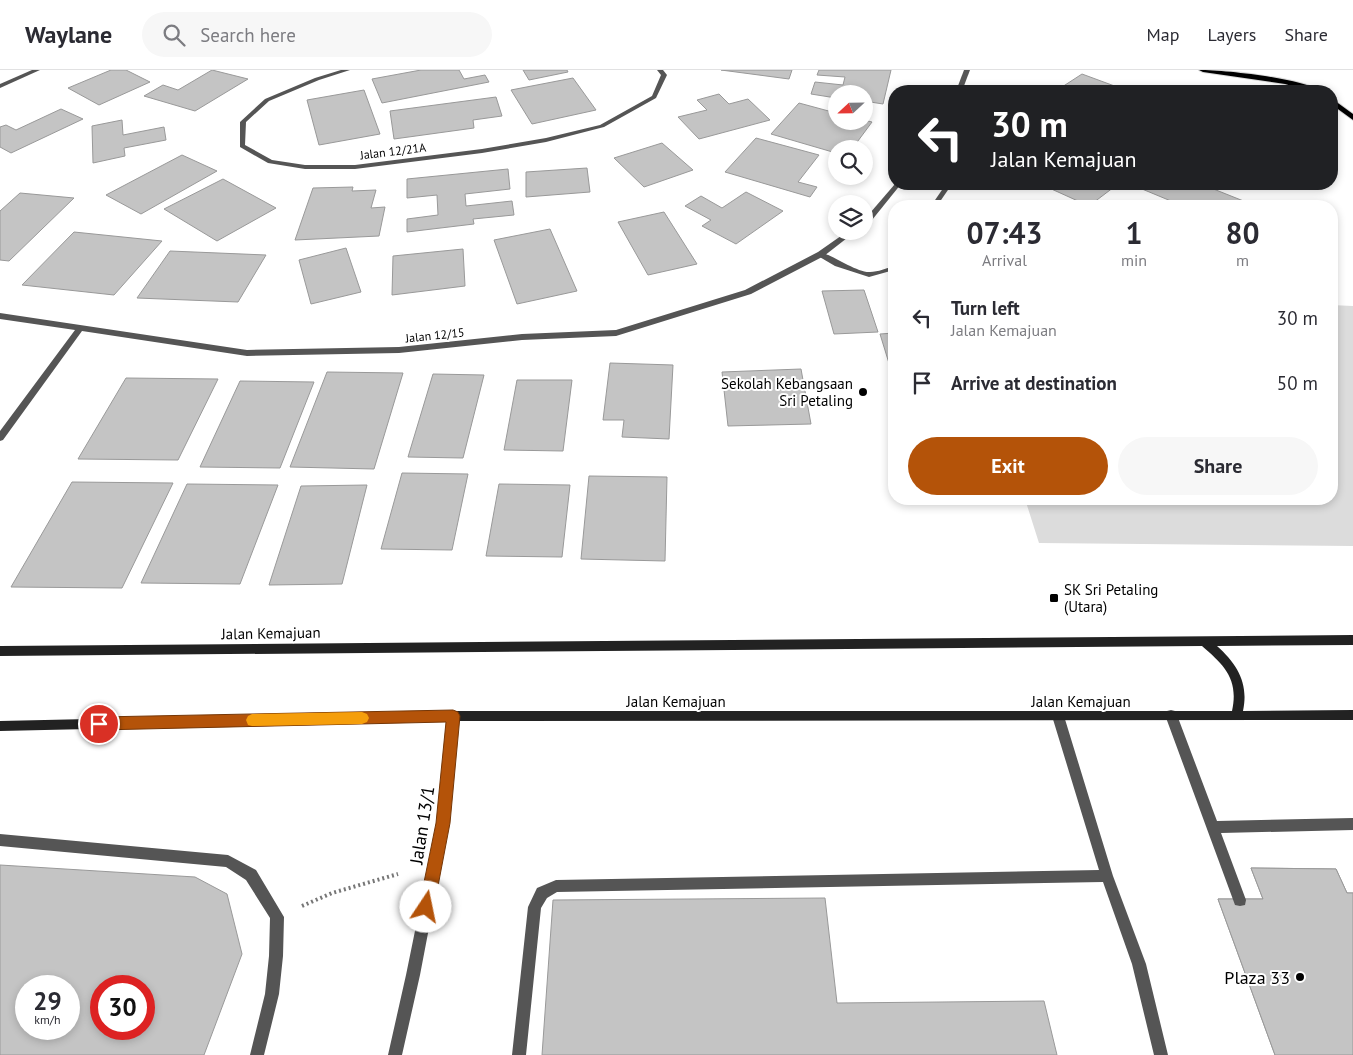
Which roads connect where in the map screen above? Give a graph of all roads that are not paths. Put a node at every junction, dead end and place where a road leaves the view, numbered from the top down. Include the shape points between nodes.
1 (37, 70) edge
2 (347, 70) edge
3 (660, 70) edge
4 (967, 70) edge
5 (1203, 70) edge
6 (961, 85) edge
7 (1296, 85) edge
8 (0, 86) edge
9 (1338, 106) edge
10 (1353, 118) edge
11 (893, 190) edge
12 (873, 215) edge
13 (840, 240) edge
14 (821, 254) junction
15 (888, 270) edge
16 (0, 316) edge
17 (81, 328) junction
18 (0, 438) edge
19 (1353, 640) edge
20 (1204, 641) junction
21 (0, 651) edge
22 (1353, 714) edge
23 (1171, 715) junction
24 (453, 716) junction
25 (1058, 716) junction
26 (1236, 716) junction
27 (0, 726) edge
28 (1353, 824) edge
29 (1213, 827) junction
30 (0, 840) edge
31 (1107, 876) junction
32 (1240, 900) dead end
33 (257, 1055) edge
34 (395, 1055) edge
35 (519, 1055) edge
36 (1161, 1055) edge

1 - 8 street
2 - 3 street, Jalan 12/21A via 267,100 243,122 242,146 270,162 305,167 355,167 546,140 602,126 632,111 654,97 664,75
4 - 6 street
5 - 7 main road
9 - 10 main road
11 - 12 street
13 - 14 street, Jalan 12/15
14 - 15 street via 869,275
14 - 17 street, Jalan 12/15 via 748,292 616,333 522,337 399,350 247,353
16 - 17 street, Jalan 12/15
17 - 18 street
19 - 20 main road, Jalan Kemajuan
20 - 21 main road, Jalan Kemajuan
20 - 26 main road via 1224,658 1237,678 1242,699
22 - 26 main road, Jalan Kemajuan
23 - 25 main road, Jalan Kemajuan
23 - 26 main road, Jalan Kemajuan
23 - 29 street
24 - 25 main road, Jalan Kemajuan
24 - 27 main road, Jalan Kemajuan
24 - 34 street, Jalan 13/1 via 443,823
25 - 31 street
28 - 29 street
29 - 32 street
30 - 33 street via 228,861 251,875 277,917 272,994
31 - 35 street via 556,886 542,893 534,907
31 - 36 street via 1139,964

